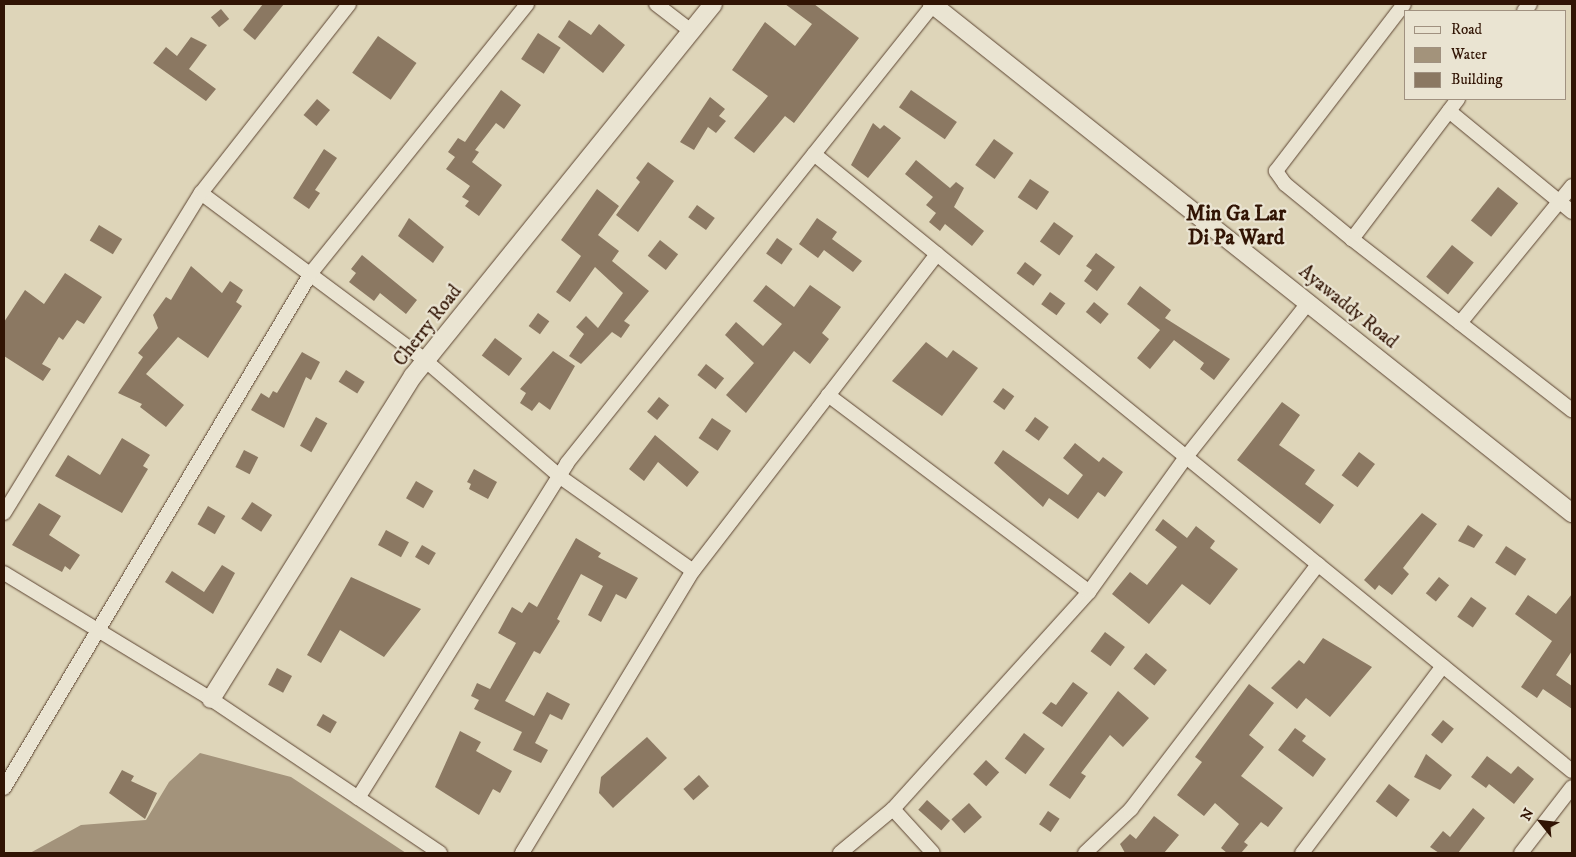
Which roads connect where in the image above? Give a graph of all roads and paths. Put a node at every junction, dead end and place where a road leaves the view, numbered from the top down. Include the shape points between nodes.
1 (349, 4) edge
2 (526, 4) edge
3 (656, 4) edge
4 (713, 4) edge
5 (933, 4) edge
6 (1404, 4) edge
7 (691, 31) junction
8 (1457, 100) edge
9 (1449, 111) junction
10 (814, 154) junction
11 (1572, 186) edge
12 (201, 193) junction
13 (1560, 201) junction
14 (1572, 212) edge
15 (1352, 239) junction
16 (936, 254) junction
17 (311, 273) junction
18 (1308, 302) junction
19 (1460, 323) junction
20 (426, 361) junction
21 (828, 396) junction
22 (1572, 410) edge
23 (1186, 457) junction
24 (559, 476) junction
25 (4, 513) edge
26 (1572, 513) edge
27 (1318, 564) junction
28 (693, 571) junction
29 (4, 573) edge
30 (1089, 592) junction
31 (96, 629) junction
32 (1443, 666) junction
33 (210, 699) junction
34 (1572, 771) edge
35 (1572, 787) edge
36 (4, 788) edge
37 (358, 798) junction
38 (894, 809) junction
39 (440, 853) edge
40 (522, 853) edge
41 (840, 853) edge
42 (933, 853) edge
43 (1085, 853) edge
44 (1302, 853) edge
45 (1521, 853) edge

1 - 12 street
2 - 17 street
3 - 7 street
4 - 7 street, Cherry Road
5 - 10 street
5 - 18 street, Ayawaddy Road
6 - 15 street via 1276,171
7 - 20 street, Cherry Road
8 - 9 street
9 - 13 street
9 - 15 street
10 - 16 street
10 - 24 street
11 - 13 street
12 - 17 street
12 - 25 street
13 - 14 street
13 - 19 street
15 - 19 street
16 - 21 street
16 - 23 street
17 - 20 street
17 - 31 street
18 - 23 street
18 - 26 street, Ayawaddy Road
19 - 22 street
20 - 24 street
20 - 33 street, Cherry Road
21 - 28 street
21 - 30 street
23 - 27 street
23 - 30 street
24 - 28 street
24 - 37 street
27 - 32 street
27 - 43 street via 1131,809
28 - 40 street
29 - 31 street
30 - 38 street
31 - 33 street
31 - 36 street
32 - 34 street
32 - 44 street
33 - 37 street
35 - 45 street
37 - 39 street
38 - 41 street
38 - 42 street

